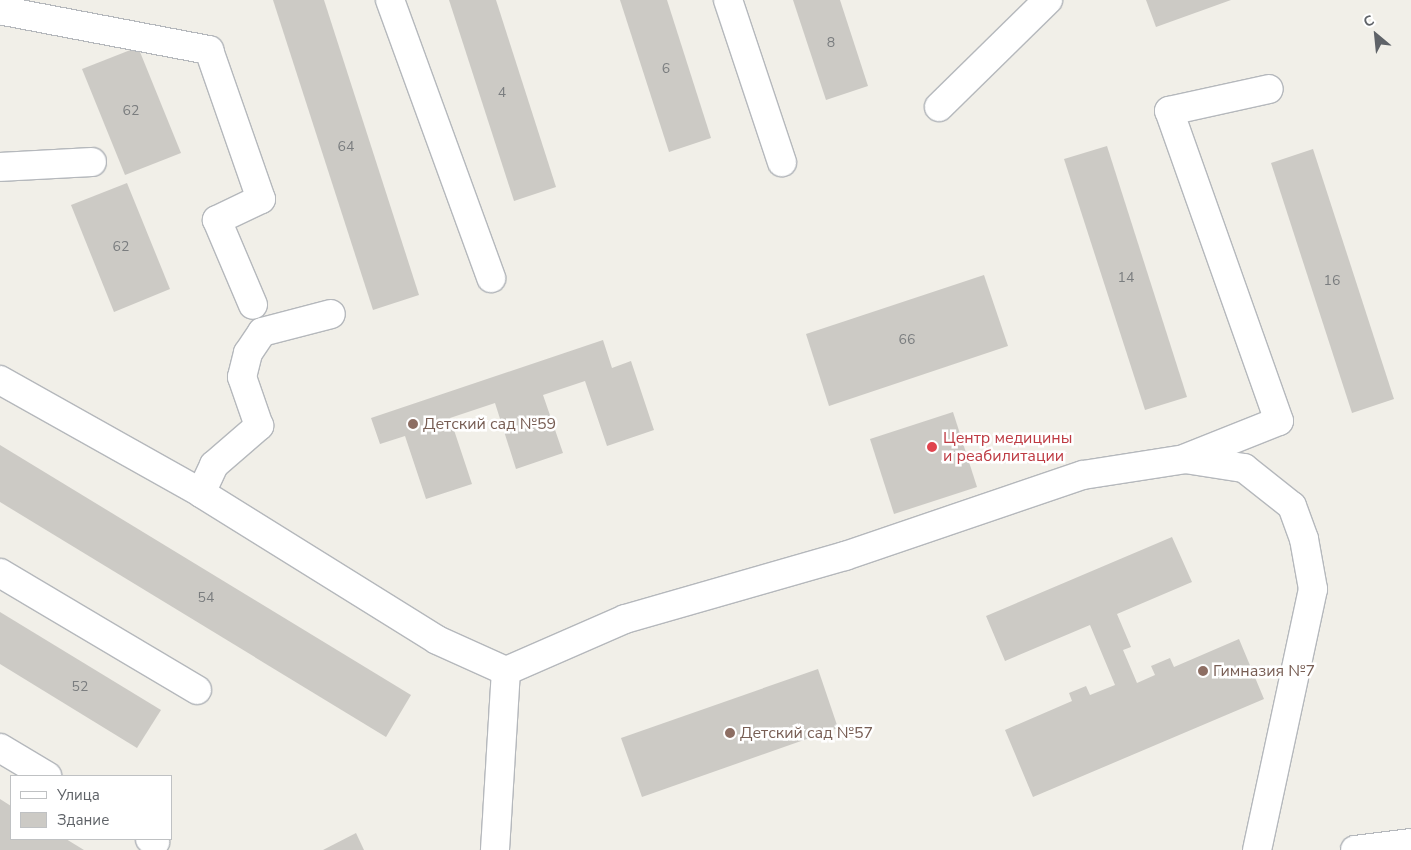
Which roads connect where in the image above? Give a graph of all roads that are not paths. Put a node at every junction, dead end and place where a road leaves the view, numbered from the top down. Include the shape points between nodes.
1 (390, 0) edge
2 (728, 0) edge
3 (1048, 0) edge
4 (3, 12) edge
5 (1268, 89) dead end
6 (939, 107) dead end
7 (92, 162) dead end
8 (782, 162) dead end
9 (0, 167) edge
10 (491, 278) dead end
11 (253, 305) dead end
12 (331, 314) dead end
13 (0, 380) edge
14 (1185, 458) junction
15 (201, 493) junction
16 (0, 573) edge
17 (506, 671) junction
18 (197, 690) dead end
19 (0, 748) edge
20 (45, 775) edge
21 (1411, 843) edge
22 (495, 850) edge
23 (1257, 850) edge
24 (1355, 850) edge

1 - 10 lane
2 - 8 lane
3 - 6 lane
4 - 11 lane via 209,50 261,199 217,220
5 - 14 lane via 1169,111 1280,421
7 - 9 lane
12 - 15 lane via 262,332 248,353 242,377 259,426 214,465
13 - 15 lane
14 - 17 lane via 1083,475 845,556 625,620
14 - 23 lane via 1244,468 1292,506 1304,539 1313,589
15 - 17 lane via 437,640
16 - 18 lane
17 - 22 lane
19 - 20 lane
21 - 24 lane

